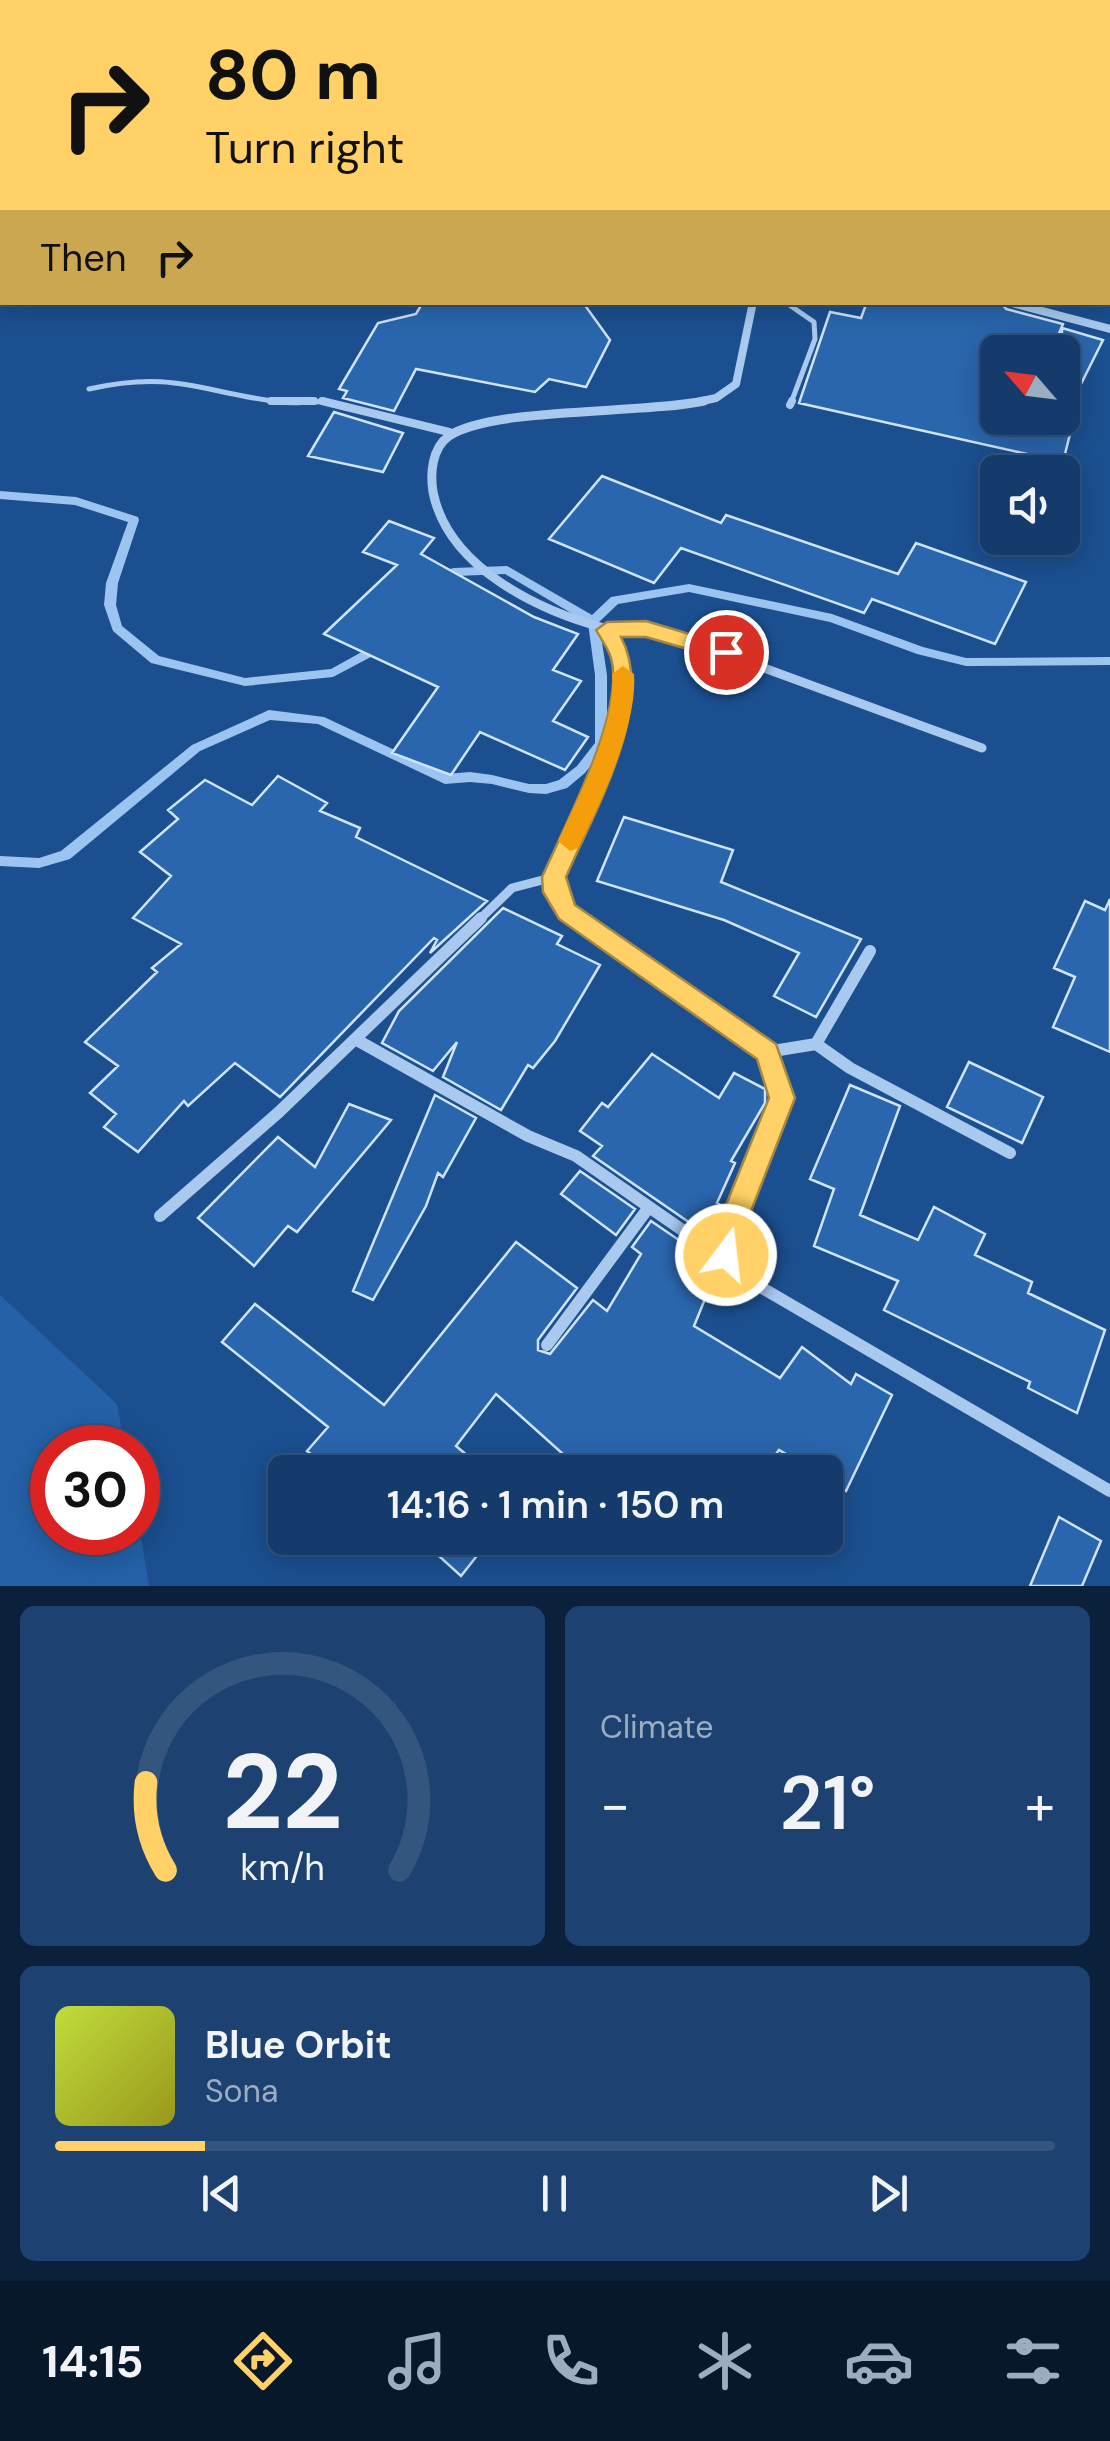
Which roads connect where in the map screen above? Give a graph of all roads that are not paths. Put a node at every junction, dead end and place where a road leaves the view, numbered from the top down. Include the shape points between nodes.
1 (752, 305) edge
2 (789, 305) edge
3 (1019, 305) edge
4 (1110, 329) edge
5 (89, 389) dead end
6 (790, 405) dead end
7 (449, 432) junction
8 (607, 630) junction
9 (982, 748) dead end
10 (554, 877) junction
11 (870, 951) dead end
12 (354, 1039) junction
13 (816, 1044) junction
14 (767, 1052) junction
15 (1010, 1153) dead end
16 (648, 1207) junction
17 (160, 1216) dead end
18 (726, 1255) junction
19 (547, 1345) dead end
20 (1110, 1491) edge

1 - 7 street via 736,384 724,396 628,412 491,421
2 - 6 lane via 814,322 816,340
3 - 4 street
5 - 7 lane via 172,379 282,404 320,400
7 - 8 street via 433,453 434,502 462,551 531,602
8 - 9 street via 646,629 698,643
8 - 10 street via 622,658 624,694 598,779
10 - 12 street via 512,888
10 - 14 street via 567,912
11 - 13 street
12 - 16 street via 576,1156
12 - 17 street
13 - 14 street
13 - 15 street
14 - 18 street via 782,1098 725,1242
16 - 18 street
16 - 19 street
18 - 20 street via 756,1285

